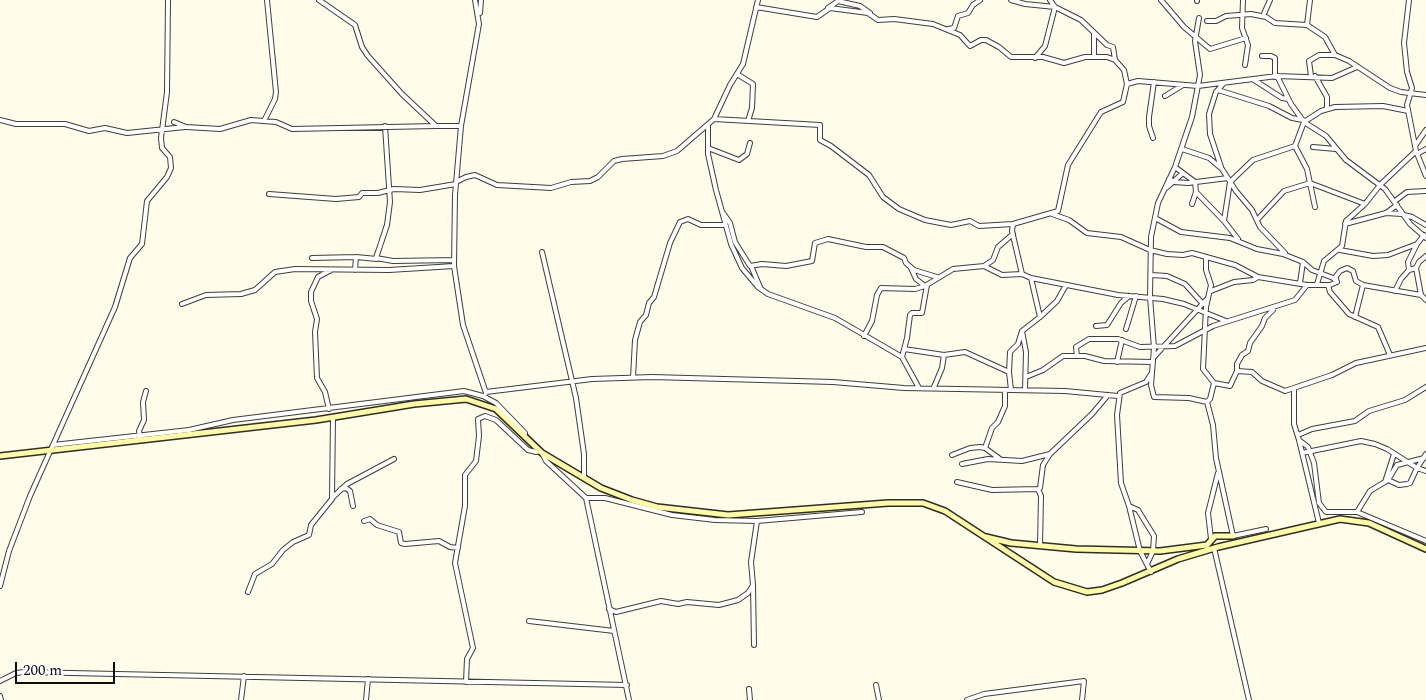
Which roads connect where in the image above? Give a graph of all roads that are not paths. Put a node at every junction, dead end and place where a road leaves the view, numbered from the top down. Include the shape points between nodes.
1 (168, 0) edge
2 (267, 0) edge
3 (319, 0) edge
4 (475, 0) edge
5 (481, 0) edge
6 (758, 0) edge
7 (839, 0) edge
8 (980, 0) edge
9 (1011, 0) edge
10 (1050, 0) edge
11 (1161, 0) edge
12 (1243, 0) edge
13 (1270, 0) edge
14 (1310, 0) edge
15 (1409, 0) edge
16 (756, 7) junction
17 (1055, 7) junction
18 (828, 8) junction
19 (479, 15) junction
20 (872, 15) junction
21 (1241, 15) junction
22 (1263, 16) junction
23 (1199, 18) dead end
24 (1207, 21) dead end
25 (1307, 25) junction
26 (948, 29) junction
27 (1093, 32) junction
28 (1195, 37) junction
29 (1246, 38) junction
30 (1335, 55) junction
31 (1262, 56) dead end
32 (1094, 57) junction
33 (1035, 58) junction
34 (1115, 60) junction
35 (1245, 66) dead end
36 (1357, 67) junction
37 (737, 74) junction
38 (1276, 76) junction
39 (1313, 76) junction
40 (1254, 80) junction
41 (1154, 82) junction
42 (1127, 84) junction
43 (1183, 84) junction
44 (1224, 84) junction
45 (1198, 86) junction
46 (1218, 90) junction
47 (1410, 93) junction
48 (1426, 95) edge
49 (1165, 96) dead end
50 (1288, 99) junction
51 (1327, 109) junction
52 (1408, 111) junction
53 (714, 119) junction
54 (0, 120) edge
55 (264, 121) junction
56 (748, 121) junction
57 (1304, 121) junction
58 (174, 122) dead end
59 (384, 126) junction
60 (436, 126) junction
61 (461, 126) junction
62 (708, 126) junction
63 (186, 127) junction
64 (162, 130) junction
65 (1426, 130) edge
66 (1153, 138) dead end
67 (750, 143) dead end
68 (1295, 146) junction
69 (1415, 146) junction
70 (1313, 147) dead end
71 (708, 148) junction
72 (1182, 149) junction
73 (1336, 149) junction
74 (1426, 149) edge
75 (1417, 152) junction
76 (1424, 167) edge
77 (1176, 168) junction
78 (1222, 169) junction
79 (1183, 173) junction
80 (1426, 176) edge
81 (1169, 179) junction
82 (1229, 180) junction
83 (1174, 182) junction
84 (1195, 182) junction
85 (456, 183) junction
86 (1310, 183) junction
87 (1380, 185) junction
88 (1165, 189) junction
89 (389, 190) junction
90 (1426, 191) edge
91 (1196, 192) junction
92 (270, 194) dead end
93 (1396, 203) junction
94 (1192, 204) dead end
95 (1365, 204) junction
96 (1314, 207) dead end
97 (721, 209) junction
98 (1386, 213) junction
99 (1052, 214) junction
100 (1403, 214) junction
101 (1155, 218) junction
102 (1257, 220) junction
103 (1224, 221) junction
104 (1013, 224) junction
105 (1345, 224) junction
106 (1426, 224) edge
107 (725, 225) junction
108 (1013, 234) junction
109 (1424, 235) edge
110 (1233, 237) junction
111 (1417, 244) junction
112 (1150, 250) junction
113 (1340, 250) junction
114 (542, 252) dead end
115 (1286, 255) junction
116 (1426, 256) edge
117 (356, 257) junction
118 (312, 258) dead end
119 (1206, 258) junction
120 (379, 260) junction
121 (454, 260) junction
122 (1303, 262) junction
123 (454, 266) junction
124 (751, 266) junction
125 (984, 266) junction
126 (911, 268) junction
127 (1416, 268) junction
128 (332, 269) junction
129 (355, 270) junction
130 (1408, 270) junction
131 (1022, 274) junction
132 (1319, 274) junction
133 (1151, 275) junction
134 (937, 277) junction
135 (1258, 277) junction
136 (1031, 278) junction
137 (1334, 278) junction
138 (1300, 283) junction
139 (1317, 284) junction
140 (1363, 284) junction
141 (1066, 285) junction
142 (1307, 285) junction
143 (1328, 285) junction
144 (926, 286) junction
145 (761, 289) junction
146 (1211, 291) junction
147 (1395, 291) junction
148 (1130, 296) junction
149 (1136, 296) junction
150 (1424, 296) edge
151 (1150, 298) junction
152 (182, 304) dead end
153 (1204, 305) junction
154 (1278, 307) junction
155 (1196, 309) junction
156 (1205, 313) junction
157 (1040, 317) junction
158 (1355, 317) junction
159 (1226, 321) junction
160 (1096, 326) dead end
161 (1126, 329) dead end
162 (1022, 331) junction
163 (1204, 332) junction
164 (864, 336) junction
165 (1122, 340) junction
166 (1016, 345) junction
167 (1163, 347) junction
168 (1154, 348) junction
169 (1426, 348) edge
170 (904, 349) junction
171 (1026, 352) junction
172 (944, 355) junction
173 (1390, 355) junction
174 (1077, 356) junction
175 (902, 357) junction
176 (1153, 361) junction
177 (1117, 362) junction
178 (1237, 371) junction
179 (1009, 372) junction
180 (1151, 374) junction
181 (1026, 377) junction
182 (633, 378) junction
183 (572, 381) junction
184 (1214, 383) junction
185 (1426, 386) edge
186 (919, 388) junction
187 (934, 388) junction
188 (1294, 389) junction
189 (1005, 390) junction
190 (1011, 390) junction
191 (1026, 390) junction
192 (146, 391) dead end
193 (485, 395) junction
194 (1108, 395) junction
195 (1118, 396) junction
196 (1208, 402) junction
197 (329, 408) junction
198 (333, 417) junction
199 (524, 437) junction
200 (1299, 437) junction
201 (140, 438) junction
202 (53, 445) junction
203 (985, 448) junction
204 (50, 451) junction
205 (1309, 451) junction
206 (541, 452) junction
207 (1302, 453) junction
208 (1050, 454) junction
209 (1394, 454) junction
210 (0, 456) edge
211 (952, 456) dead end
212 (1425, 456) edge
213 (1036, 457) junction
214 (394, 459) dead end
215 (1002, 460) junction
216 (1405, 462) junction
217 (962, 464) dead end
218 (1044, 464) junction
219 (1417, 468) junction
220 (1426, 471) edge
221 (1219, 472) junction
222 (584, 477) junction
223 (1386, 481) junction
224 (957, 482) dead end
225 (333, 488) junction
226 (604, 489) junction
227 (1038, 489) junction
228 (339, 490) junction
229 (598, 497) junction
230 (586, 498) junction
231 (332, 499) junction
232 (353, 506) dead end
233 (1130, 506) junction
234 (862, 512) dead end
235 (1357, 512) junction
236 (364, 521) dead end
237 (757, 521) junction
238 (1319, 522) junction
239 (1266, 529) dead end
240 (983, 536) junction
241 (1233, 536) junction
242 (1212, 539) junction
243 (1426, 541) edge
244 (1040, 546) junction
245 (458, 548) junction
246 (1214, 548) junction
247 (1426, 549) edge
248 (1140, 550) junction
249 (1153, 550) junction
250 (1147, 564) junction
251 (1151, 572) junction
252 (753, 585) junction
253 (0, 586) edge
254 (248, 592) dead end
255 (609, 609) junction
256 (529, 621) dead end
257 (614, 631) junction
258 (754, 646) dead end
259 (244, 676) junction
260 (368, 680) junction
261 (0, 681) edge
262 (466, 682) junction
263 (627, 685) junction
264 (876, 685) dead end
265 (748, 690) dead end
266 (0, 696) edge
267 (973, 699) edge
268 (1, 700) edge
269 (241, 700) edge
270 (366, 700) edge
271 (630, 700) edge
272 (750, 700) edge
273 (880, 700) edge
274 (968, 700) edge
275 (1082, 700) edge
276 (1250, 700) edge

1 - 64 street via 168,73
2 - 55 street via 276,92
3 - 60 street via 355,25 368,56
4 - 19 street
5 - 19 street
6 - 16 street
7 - 18 street
7 - 20 street via 860,6
8 - 26 street via 968,13 958,16 954,28
9 - 17 street
10 - 17 street
11 - 28 street
12 - 21 street
13 - 22 street
14 - 25 street
15 - 47 street via 1404,37 1412,88
16 - 18 street via 817,17
16 - 37 street via 743,64
17 - 27 street via 1081,20
17 - 33 street via 1045,46
18 - 20 street
19 - 61 street
20 - 26 street via 878,20 894,19
21 - 22 street
21 - 24 street via 1223,17 1216,22
21 - 29 street
22 - 25 street via 1275,22
23 - 28 street
25 - 30 street via 1325,37
26 - 33 street via 960,35 970,46 984,40 1010,57
27 - 32 street
27 - 34 street via 1113,47
28 - 29 street via 1213,49
28 - 45 street via 1200,75
29 - 35 street
30 - 36 street
30 - 39 street via 1319,56 1309,61
31 - 38 street via 1275,58
32 - 33 street via 1064,63
32 - 34 street
34 - 42 street via 1126,73
36 - 39 street via 1337,77
36 - 47 street via 1390,88
37 - 53 street
37 - 56 street via 753,84
38 - 39 street
38 - 40 street
38 - 50 street
39 - 51 street via 1327,97
40 - 44 street
40 - 50 street
41 - 42 street
41 - 43 street
41 - 66 street via 1149,117
42 - 99 street via 1123,102 1101,112 1068,165 1060,207
43 - 45 street
43 - 49 street
44 - 45 street
44 - 46 street
45 - 72 street
46 - 57 street
46 - 78 street via 1209,114 1210,134
47 - 48 street
47 - 52 street via 1406,105
50 - 57 street
51 - 52 street via 1383,106
51 - 57 street
52 - 69 street
53 - 56 street
53 - 62 street
54 - 64 street via 16,124 66,124 89,130 106,128 127,134
55 - 59 street via 292,129
55 - 63 street via 245,122 227,128
56 - 104 street via 820,126 820,140 869,175 891,204 914,216 951,225 970,221 979,226
57 - 68 street
57 - 73 street via 1326,136
58 - 63 street
59 - 60 street
59 - 89 street
60 - 61 street
61 - 85 street
62 - 71 street
62 - 85 street via 671,154 614,161 590,181 540,188 498,185 471,175
63 - 64 street
64 - 202 street via 161,146 171,160 170,172 147,201 142,244 130,258 114,308
65 - 69 street
67 - 71 street via 748,154 739,160
68 - 82 street via 1253,160
68 - 86 street
69 - 75 street
70 - 73 street
71 - 97 street
72 - 77 street
72 - 78 street via 1209,158
73 - 87 street
74 - 75 street
75 - 76 street
75 - 87 street
76 - 80 street
77 - 79 street
77 - 81 street
78 - 82 street
79 - 83 street
79 - 84 street
81 - 83 street
81 - 88 street
82 - 84 street
82 - 102 street
82 - 103 street
83 - 84 street
83 - 88 street
84 - 91 street
85 - 89 street via 420,190
85 - 121 street
86 - 95 street
86 - 96 street
86 - 102 street via 1284,192
87 - 93 street
87 - 95 street
88 - 101 street
89 - 92 street via 336,199
89 - 120 street via 387,225 376,255
90 - 93 street via 1407,192
91 - 94 street
91 - 103 street
93 - 98 street
93 - 100 street
95 - 105 street
97 - 107 street
97 - 124 street
98 - 100 street
98 - 105 street
99 - 104 street
99 - 112 street via 1069,220 1088,233 1121,237
100 - 106 street
100 - 109 street
101 - 110 street via 1181,232
101 - 112 street
102 - 115 street
103 - 110 street
104 - 108 street
105 - 113 street
106 - 109 street
107 - 145 street via 742,268
107 - 182 street via 701,226 688,219 680,222 670,243 654,297 640,322 635,340
108 - 125 street via 998,247 993,260
108 - 131 street
109 - 111 street
110 - 115 street via 1256,249
111 - 113 street via 1379,256
111 - 130 street via 1408,262
112 - 119 street via 1183,255 1191,253
112 - 133 street
113 - 132 street via 1324,261
114 - 183 street
115 - 122 street
116 - 127 street
117 - 118 street
117 - 120 street
117 - 129 street
119 - 135 street
119 - 146 street
120 - 121 street
121 - 123 street
122 - 132 street
122 - 138 street
123 - 129 street
123 - 193 street via 463,325
124 - 126 street via 786,266 812,261 814,246 822,239 883,247 904,258
124 - 145 street
125 - 131 street via 1002,275
125 - 134 street via 953,269
126 - 134 street
126 - 144 street via 916,279
127 - 130 street
127 - 150 street
128 - 129 street
128 - 152 street via 275,272 256,290 206,295
128 - 197 street via 318,276 311,292 318,319 315,332 317,378 326,392
130 - 147 street
131 - 136 street
132 - 137 street
132 - 139 street
133 - 151 street
133 - 153 street via 1167,276 1185,284
134 - 144 street
135 - 138 street
135 - 146 street
136 - 141 street
136 - 157 street
137 - 140 street via 1347,268 1353,271 1356,281
137 - 143 street via 1336,283
138 - 142 street
139 - 142 street
139 - 143 street
140 - 147 street
140 - 158 street
141 - 148 street
141 - 157 street via 1057,301
142 - 154 street via 1296,300
143 - 158 street via 1330,292
144 - 164 street via 909,290 881,288 872,321
144 - 170 street via 923,312 910,315
145 - 164 street via 835,318
146 - 153 street
147 - 150 street
148 - 149 street
148 - 160 street via 1107,325
149 - 151 street
149 - 161 street
151 - 155 street
151 - 168 street
153 - 155 street
153 - 156 street
154 - 159 street
154 - 178 street via 1265,318 1248,351 1237,364
155 - 156 street
155 - 167 street
156 - 159 street
156 - 163 street
157 - 162 street
158 - 173 street via 1378,327
159 - 163 street
162 - 166 street
162 - 171 street
163 - 167 street via 1176,346
163 - 184 street via 1203,369
164 - 175 street
165 - 168 street
165 - 174 street via 1089,339 1076,347
165 - 177 street
166 - 171 street
166 - 179 street via 1010,352
167 - 168 street
167 - 176 street
168 - 176 street
169 - 173 street
170 - 172 street
170 - 175 street
171 - 181 street
172 - 179 street via 965,352
172 - 187 street
173 - 188 street via 1356,363
174 - 177 street
174 - 181 street via 1063,356
175 - 186 street
176 - 177 street
176 - 180 street
178 - 184 street via 1230,386
178 - 188 street via 1252,372 1262,381 1285,391
179 - 190 street
180 - 195 street via 1146,382 1122,391
180 - 196 street via 1154,397
181 - 191 street
182 - 183 street
182 - 186 street via 833,382
183 - 193 street
183 - 222 street via 584,454
184 - 196 street
185 - 200 street via 1405,400 1369,410 1355,421 1312,429
186 - 187 street
187 - 189 street
188 - 200 street via 1294,424
189 - 190 street
189 - 203 street via 1005,406
190 - 191 street
191 - 194 street
192 - 201 street via 142,402 144,420
193 - 197 street via 464,391
193 - 199 street via 510,416 525,433
194 - 195 street
194 - 208 street
195 - 233 street via 1121,483
196 - 221 street
197 - 201 street via 232,420
198 - 199 street via 414,404 466,400 496,409
198 - 201 street
198 - 225 street
199 - 206 street
200 - 205 street
200 - 207 street
201 - 202 street
201 - 204 street
202 - 204 street
203 - 211 street via 970,448
203 - 215 street
204 - 210 street
204 - 253 street via 14,538
205 - 207 street
205 - 209 street via 1361,441
205 - 235 street via 1316,472 1319,503 1324,511
206 - 222 street
206 - 230 street via 546,461
206 - 245 street via 528,450 496,420 485,416 478,419 476,461 465,475 465,506
207 - 238 street
208 - 213 street
208 - 218 street
209 - 216 street
209 - 223 street
212 - 216 street
212 - 219 street
213 - 215 street via 1022,461
213 - 218 street
214 - 228 street
215 - 217 street
216 - 219 street
216 - 223 street via 1397,465
218 - 227 street
219 - 220 street
219 - 223 street via 1410,483 1399,485
221 - 241 street
221 - 242 street via 1208,514
222 - 226 street
223 - 235 street via 1370,491
224 - 227 street via 992,490
225 - 228 street
225 - 231 street
226 - 229 street
226 - 240 street via 657,507 728,515 922,503 937,506
227 - 244 street via 1041,496
228 - 231 street
228 - 232 street via 346,488 350,491
229 - 230 street
229 - 237 street via 672,515
230 - 255 street
231 - 254 street via 310,525 309,535 293,542 272,564 255,574
233 - 248 street
233 - 249 street via 1138,510 1154,536
234 - 237 street
235 - 243 street
236 - 245 street via 370,519 377,525 399,532 401,543 439,541 453,549
237 - 252 street via 751,562
238 - 246 street
238 - 247 street via 1359,520
239 - 241 street
240 - 244 street
240 - 251 street via 1032,569 1070,588 1095,592
241 - 242 street via 1215,536
242 - 249 street via 1207,545
244 - 248 street
245 - 262 street via 456,572 473,648 467,659
246 - 251 street via 1178,559
246 - 276 street
248 - 249 street
248 - 250 street
249 - 250 street
250 - 251 street
252 - 255 street via 738,600 719,606 661,601 616,612
252 - 258 street
255 - 257 street
256 - 257 street
257 - 263 street
259 - 260 street
259 - 261 street via 20,672
259 - 269 street
260 - 262 street
260 - 270 street
262 - 263 street
263 - 271 street
264 - 273 street
265 - 272 street
266 - 268 street
267 - 274 street
267 - 275 street via 1084,680

